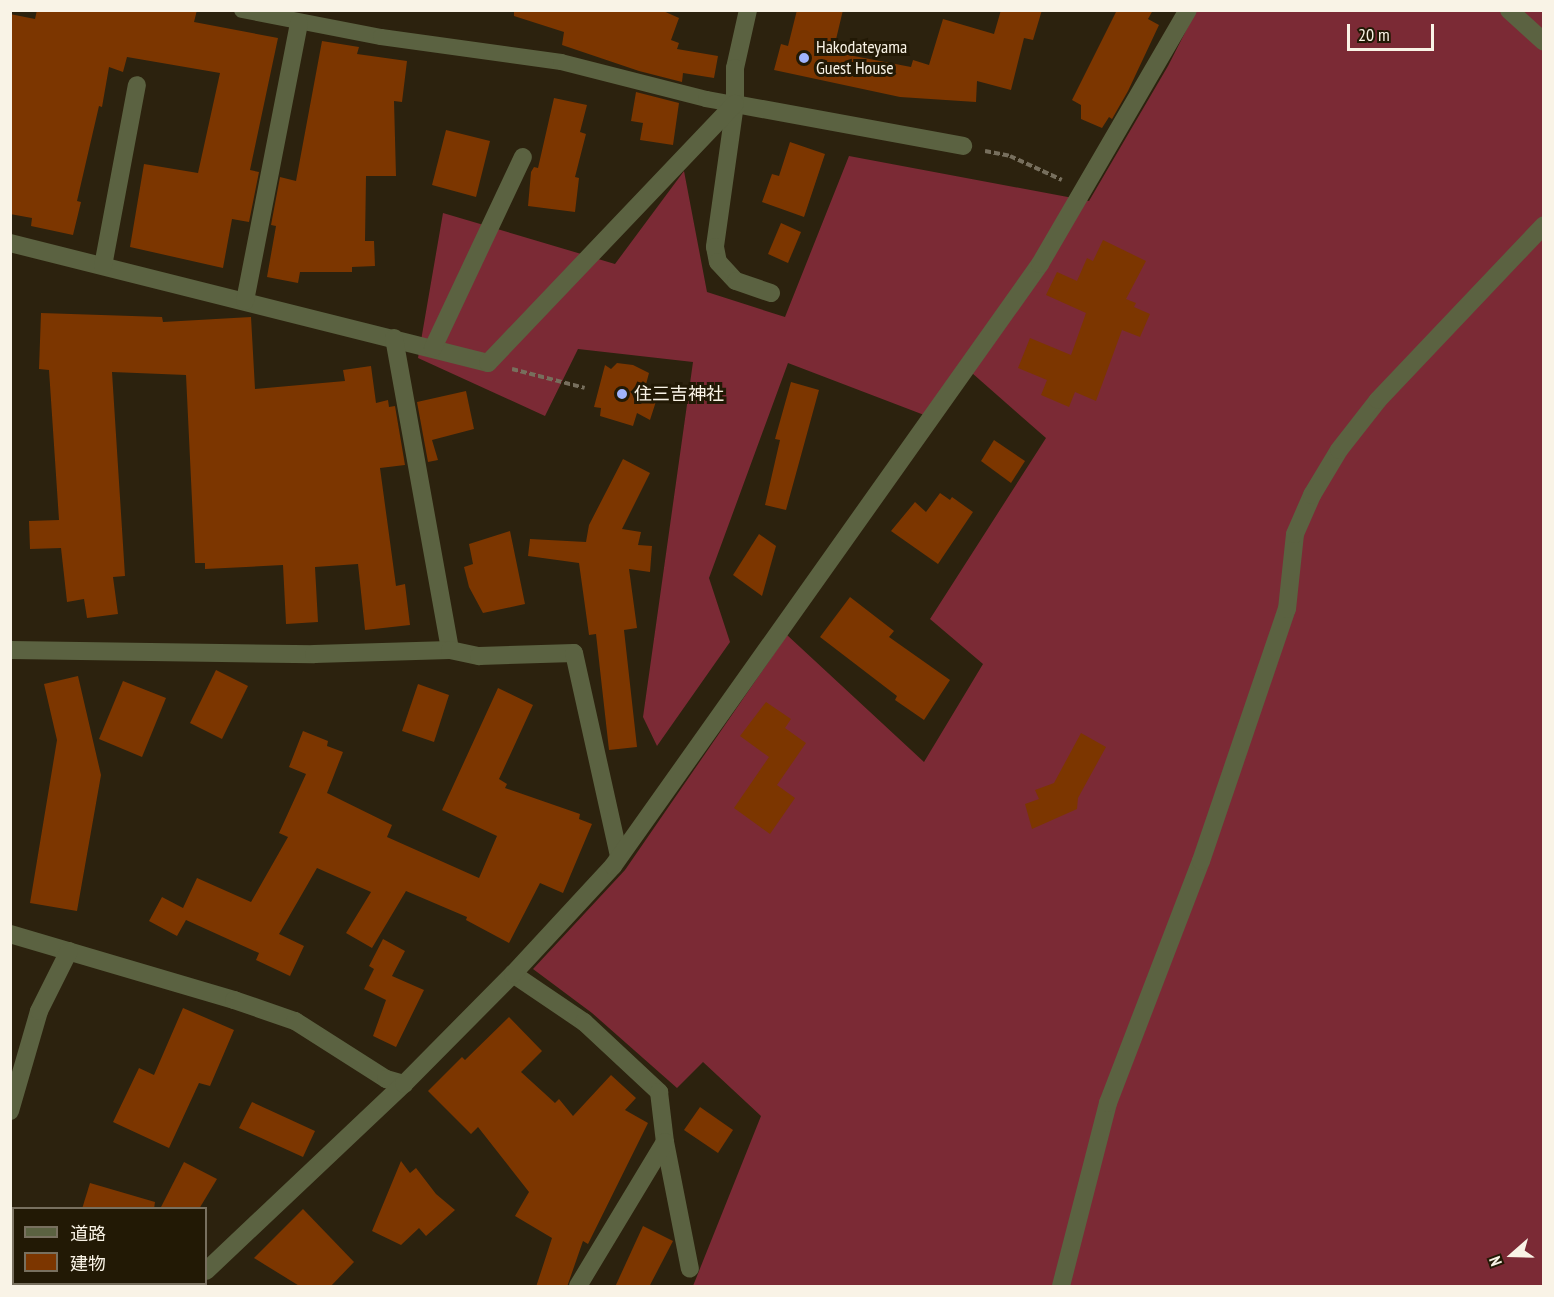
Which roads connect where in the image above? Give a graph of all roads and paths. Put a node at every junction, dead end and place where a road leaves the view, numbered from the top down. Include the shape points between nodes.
1 (242, 10) edge
2 (748, 10) edge
3 (1188, 10) edge
4 (1509, 10) edge
5 (299, 23) junction
6 (1544, 42) edge
7 (137, 85) dead end
8 (735, 104) junction
9 (963, 147) joint
10 (524, 158) dead end
11 (1084, 190) junction
12 (1544, 225) edge
13 (10, 243) edge
14 (103, 266) junction
15 (771, 293) dead end
16 (245, 301) junction
17 (394, 338) junction
18 (433, 348) junction
19 (488, 363) junction
20 (585, 388) dead end
21 (10, 650) edge
22 (450, 650) junction
23 (619, 856) junction
24 (10, 934) edge
25 (69, 951) junction
26 (513, 974) junction
27 (404, 1084) junction
28 (10, 1111) edge
29 (665, 1142) junction
30 (690, 1269) dead end
31 (207, 1270) edge
32 (578, 1287) edge
33 (1061, 1287) edge

1 - 5 lane
2 - 8 street via 735,68
3 - 11 street
4 - 6 street
5 - 8 lane via 561,62
5 - 16 street
7 - 14 street
8 - 9 street
8 - 15 street via 715,247 718,262 736,281
8 - 19 street
9 - 11 path via 1010,156
10 - 18 street
11 - 23 street via 1040,264
12 - 33 street via 1378,400 1339,450 1312,495 1295,534 1287,609 1200,861 1108,1103
13 - 14 street
14 - 16 street
16 - 17 street
17 - 18 street
17 - 22 street
18 - 19 street
19 - 20 path
21 - 22 street via 314,654
22 - 23 street via 478,656 574,653
23 - 26 street
24 - 25 street
25 - 27 street via 295,1021 386,1079
25 - 28 street via 39,1011
26 - 27 street
26 - 29 street via 584,1022 659,1092
27 - 31 street
29 - 30 street
29 - 32 street

